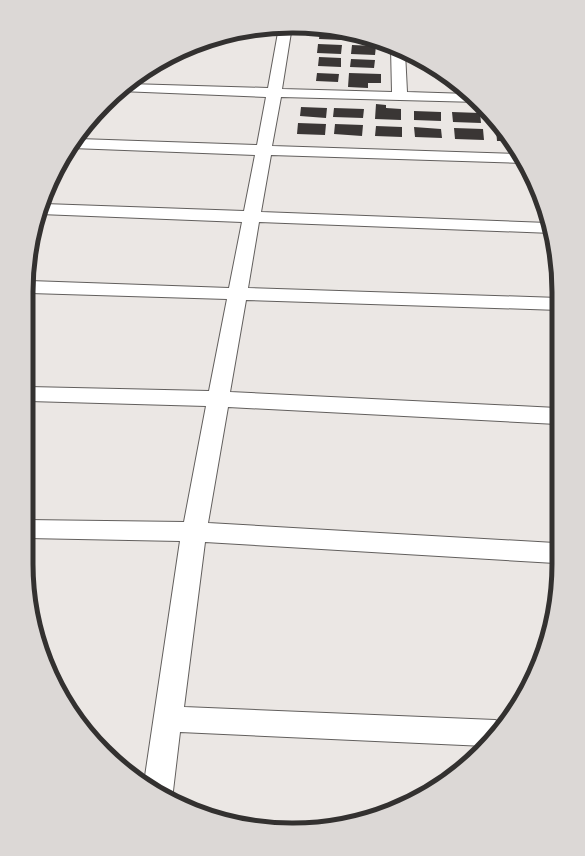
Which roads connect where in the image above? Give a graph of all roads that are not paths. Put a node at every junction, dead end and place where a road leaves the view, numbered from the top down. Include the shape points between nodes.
1 (285, 33) edge
2 (398, 56) edge
3 (133, 88) edge
4 (274, 93) junction
5 (400, 96) junction
6 (466, 99) edge
7 (80, 144) edge
8 (263, 150) junction
9 (514, 159) edge
10 (47, 209) edge
11 (251, 216) junction
12 (544, 228) edge
13 (33, 287) edge
14 (237, 294) junction
15 (552, 304) edge
16 (33, 394) edge
17 (218, 399) junction
18 (552, 416) edge
19 (33, 529) edge
20 (194, 532) junction
21 (552, 553) edge
22 (167, 719) junction
23 (490, 733) edge
24 (159, 785) edge

1 - 4 street
2 - 5 street
3 - 4 street
4 - 5 street
4 - 8 street
5 - 6 street
7 - 8 street
8 - 9 street
8 - 11 street
10 - 11 street
11 - 12 street
11 - 14 street
13 - 14 street
14 - 15 street
14 - 17 street
16 - 17 street
17 - 18 street
17 - 20 street
19 - 20 street
20 - 21 street
20 - 22 street
22 - 23 street
22 - 24 street

